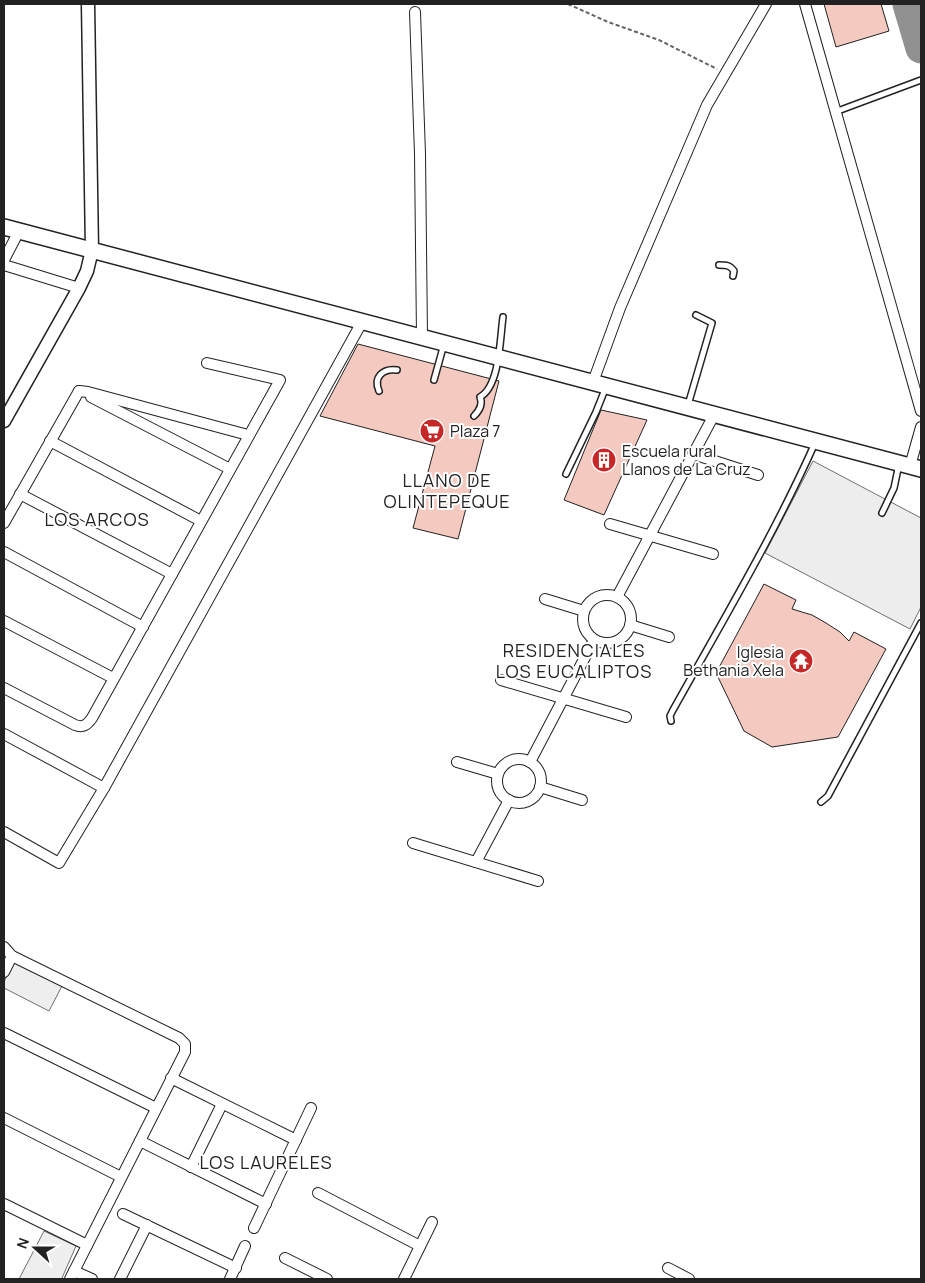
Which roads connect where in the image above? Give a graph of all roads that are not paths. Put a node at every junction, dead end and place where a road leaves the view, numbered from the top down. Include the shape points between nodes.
1 (88, 4) edge
2 (766, 4) edge
3 (805, 4) edge
4 (415, 12) dead end
5 (921, 80) edge
6 (835, 112) junction
7 (4, 227) edge
8 (19, 230) junction
9 (92, 250) junction
10 (4, 260) edge
11 (4, 265) edge
12 (719, 265) dead end
13 (733, 276) dead end
14 (79, 288) junction
15 (696, 315) dead end
16 (502, 317) dead end
17 (362, 322) junction
18 (422, 337) junction
19 (444, 344) junction
20 (498, 358) junction
21 (208, 362) dead end
22 (397, 370) dead end
23 (434, 380) dead end
24 (599, 384) junction
25 (79, 391) junction
26 (379, 391) dead end
27 (687, 408) junction
28 (921, 411) edge
29 (714, 415) junction
30 (474, 416) dead end
31 (4, 421) edge
32 (921, 427) edge
33 (248, 436) junction
34 (50, 441) junction
35 (816, 442) junction
36 (693, 454) junction
37 (910, 466) edge
38 (230, 469) junction
39 (566, 474) dead end
40 (758, 475) dead end
41 (20, 494) junction
42 (882, 513) dead end
43 (202, 521) junction
44 (4, 523) edge
45 (610, 524) dead end
46 (650, 536) junction
47 (4, 552) edge
48 (713, 554) dead end
49 (172, 574) junction
50 (617, 597) junction
51 (545, 599) dead end
52 (584, 611) junction
53 (4, 621) edge
54 (921, 623) edge
55 (630, 625) junction
56 (143, 627) junction
57 (669, 637) dead end
58 (594, 640) junction
59 (113, 678) junction
60 (501, 680) dead end
61 (4, 688) edge
62 (563, 699) junction
63 (626, 717) dead end
64 (671, 721) dead end
65 (4, 734) edge
66 (457, 762) dead end
67 (530, 762) junction
68 (498, 774) junction
69 (540, 787) junction
70 (104, 788) junction
71 (509, 800) junction
72 (582, 800) dead end
73 (821, 802) dead end
74 (4, 832) edge
75 (413, 843) dead end
76 (476, 862) junction
77 (538, 881) dead end
78 (4, 947) edge
79 (12, 956) junction
80 (4, 972) edge
81 (4, 1032) edge
82 (171, 1078) junction
83 (222, 1104) junction
84 (156, 1108) junction
85 (312, 1108) dead end
86 (4, 1118) edge
87 (296, 1140) junction
88 (140, 1141) junction
89 (191, 1167) junction
90 (121, 1177) junction
91 (318, 1193) dead end
92 (4, 1204) edge
93 (266, 1204) junction
94 (123, 1214) dead end
95 (432, 1222) dead end
96 (146, 1225) junction
97 (254, 1228) dead end
98 (87, 1245) junction
99 (245, 1246) dead end
100 (420, 1246) junction
101 (285, 1258) dead end
102 (236, 1268) junction
103 (668, 1268) dead end
104 (72, 1275) edge
105 (407, 1278) edge
106 (92, 1279) edge
107 (120, 1279) edge
108 (230, 1279) edge
109 (327, 1279) edge
110 (689, 1279) edge

1 - 9 street
2 - 24 street via 707,105 629,286
3 - 6 street
4 - 18 street
5 - 6 lane
6 - 28 street
7 - 8 main road
8 - 9 main road
8 - 10 street
9 - 14 street
9 - 17 main road
11 - 14 street
12 - 13 lane via 731,267
14 - 31 street
15 - 27 lane via 712,323
16 - 20 lane
17 - 18 main road
17 - 70 street
18 - 19 main road
19 - 20 main road
19 - 23 lane
20 - 24 main road
20 - 30 lane via 490,388 480,397 481,404
21 - 33 street via 280,380
22 - 26 lane via 380,374
24 - 27 main road
24 - 39 lane via 596,412
25 - 33 street
25 - 34 street
25 - 38 street
27 - 29 main road
29 - 35 main road
29 - 36 street
32 - 37 street
33 - 38 street
34 - 41 street
34 - 43 street
35 - 37 main road
35 - 64 lane via 765,544 673,710
36 - 40 street
36 - 46 street
37 - 42 lane
38 - 43 street
41 - 44 street
41 - 49 street
43 - 49 street
45 - 46 street
46 - 48 street
46 - 50 street
47 - 56 street
49 - 56 street
50 - 52 street via 602,595 594,598
50 - 55 street via 629,609
51 - 52 street
52 - 58 street via 583,625
53 - 59 street
54 - 73 lane via 828,796
55 - 57 street
55 - 58 street via 628,632 617,641 602,643
56 - 59 street
58 - 62 street
59 - 61 street via 92,718 82,726 70,724
60 - 62 street
62 - 63 street
62 - 67 street
65 - 70 street
66 - 68 street
67 - 68 street via 512,760
67 - 69 street via 539,772
68 - 71 street via 500,792
69 - 71 street via 528,801
69 - 72 street
70 - 74 street via 60,863
71 - 76 street
75 - 76 street
76 - 77 street
78 - 79 street
79 - 80 street
79 - 82 street via 183,1041 184,1052
81 - 84 street
82 - 83 street
82 - 84 street
83 - 87 street
83 - 89 street
84 - 88 street
85 - 87 street
86 - 90 street
87 - 93 street
88 - 89 street
88 - 90 street
89 - 93 street
90 - 98 street
91 - 100 street
92 - 98 street
93 - 97 street
94 - 96 street
95 - 100 street
96 - 102 street
96 - 107 street
98 - 104 street
99 - 102 street
100 - 105 street
101 - 109 street
102 - 108 street
103 - 110 street
104 - 106 street

